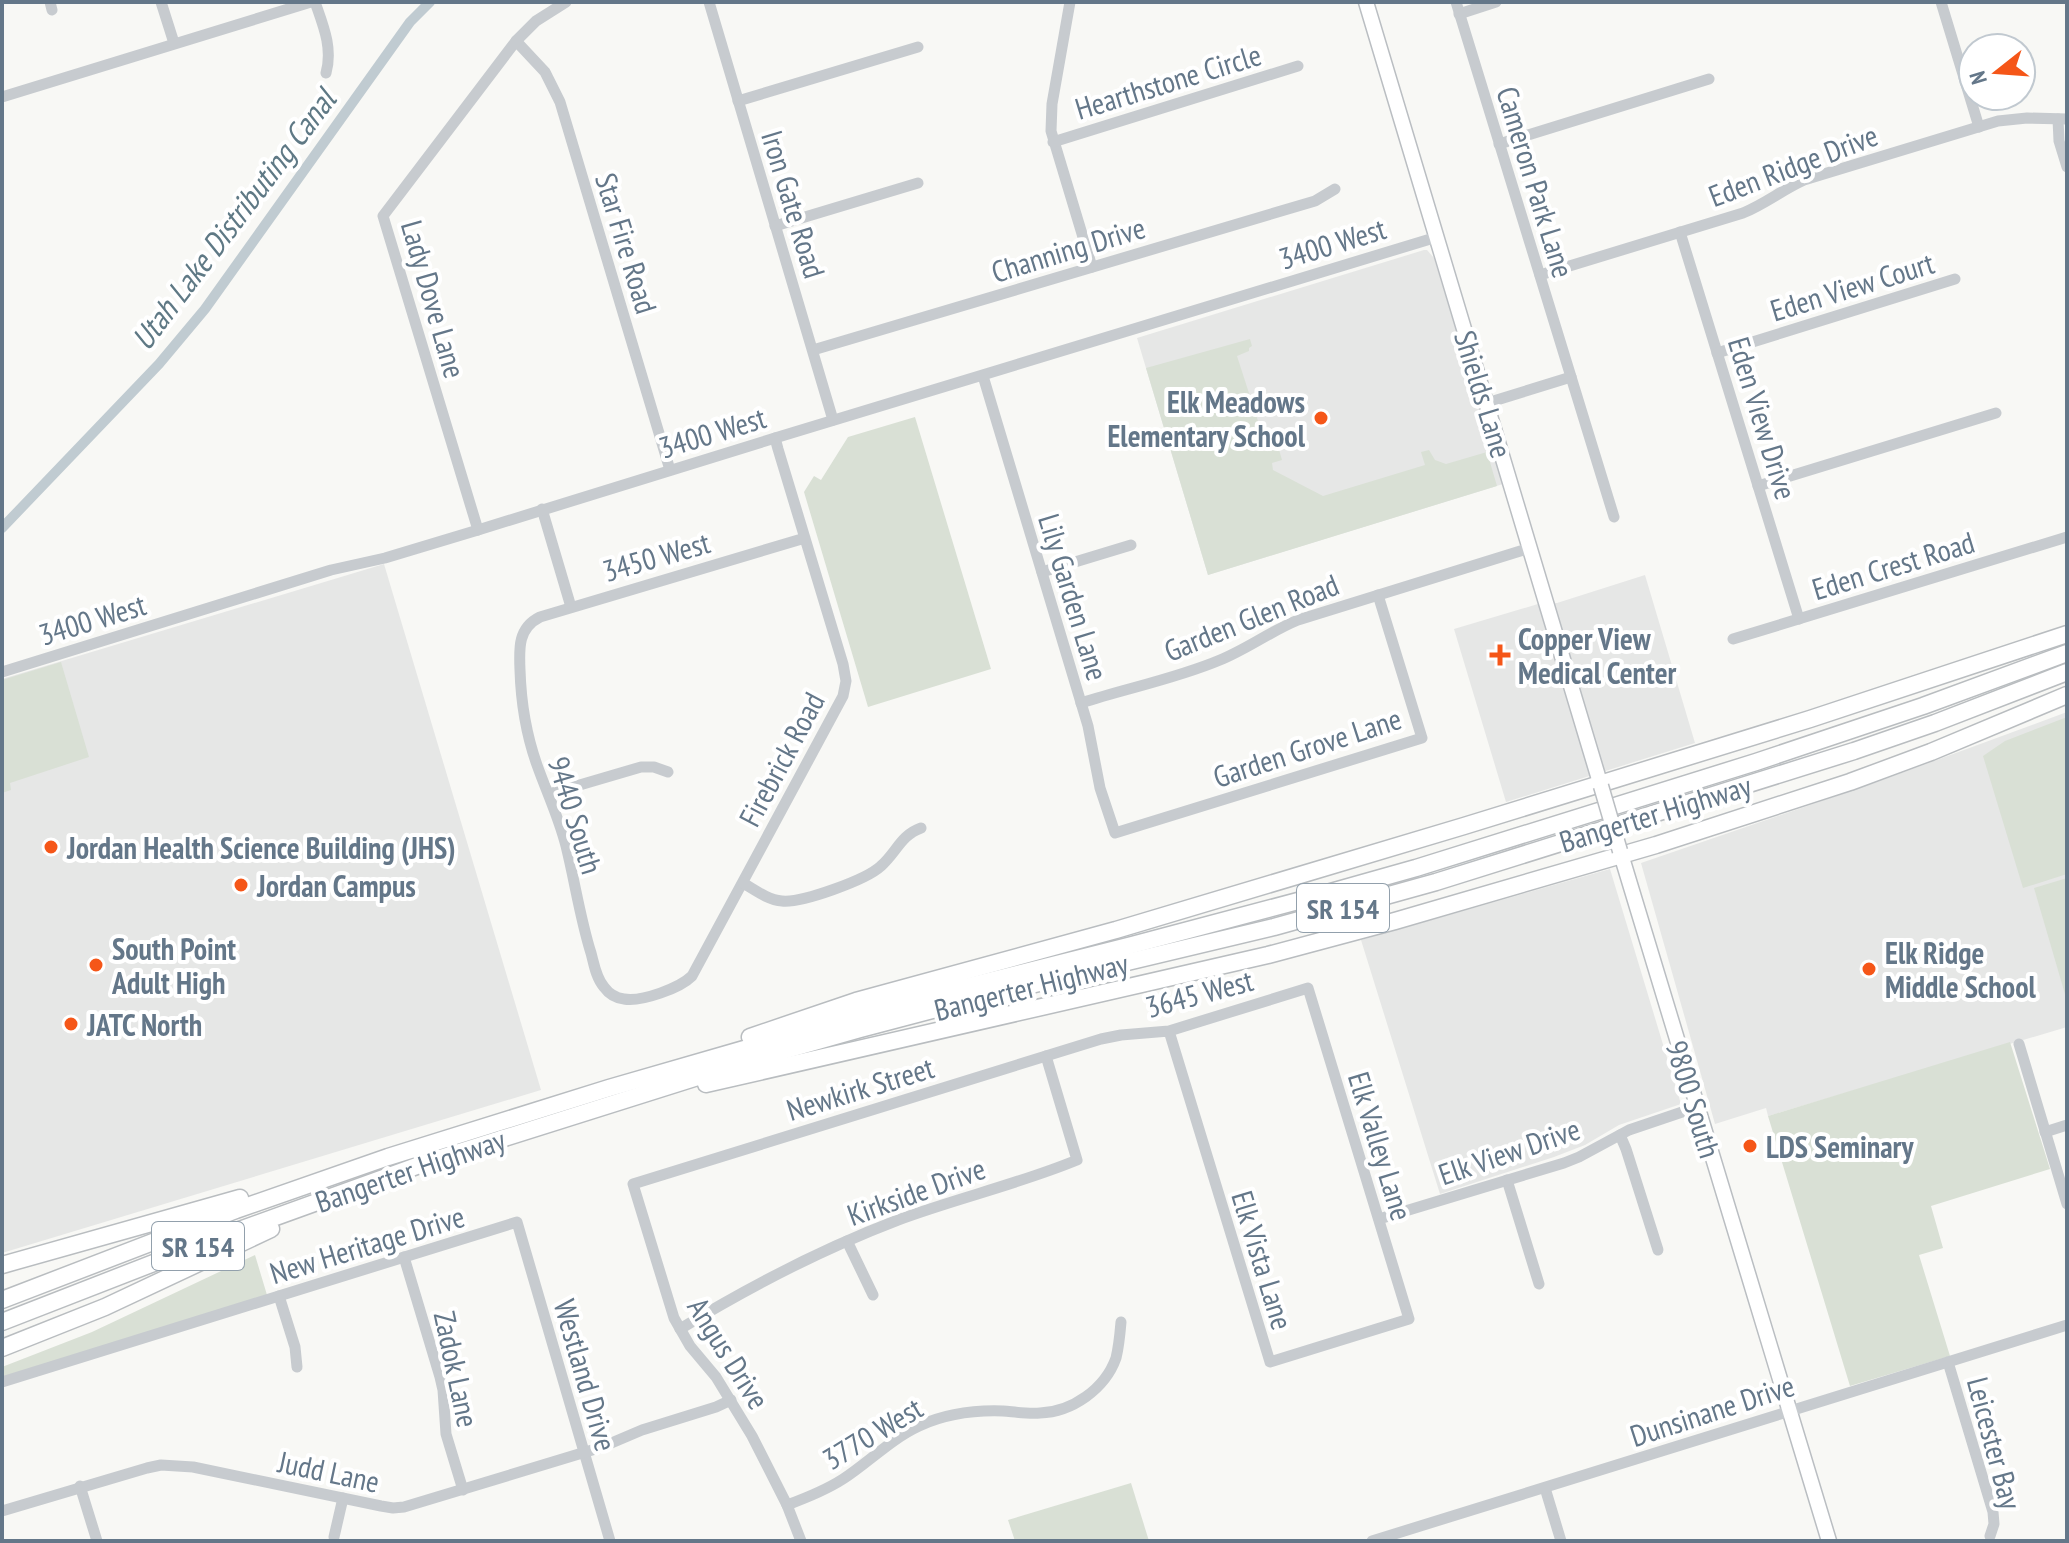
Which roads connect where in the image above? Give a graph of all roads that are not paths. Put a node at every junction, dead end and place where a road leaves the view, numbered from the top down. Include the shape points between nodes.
1 (161, 2) edge
2 (313, 2) edge
3 (566, 2) edge
4 (709, 2) edge
5 (1070, 2) edge
6 (1366, 2) edge
7 (1496, 2) edge
8 (1941, 2) edge
9 (1458, 8) edge
10 (516, 41) junction
11 (174, 43) junction
12 (918, 47) dead end
13 (1298, 66) dead end
14 (326, 73) dead end
15 (1709, 79) dead end
16 (2, 97) edge
17 (738, 101) junction
18 (2062, 119) edge
19 (1979, 127) junction
20 (1053, 142) junction
21 (1499, 144) junction
22 (2067, 167) edge
23 (918, 183) dead end
24 (1335, 189) dead end
25 (775, 226) junction
26 (1680, 232) junction
27 (1437, 237) junction
28 (1092, 267) junction
29 (1540, 275) junction
30 (1955, 279) dead end
31 (813, 350) junction
32 (1717, 353) junction
33 (983, 376) junction
34 (1571, 377) junction
35 (1487, 403) junction
36 (1996, 413) dead end
37 (833, 420) junction
38 (775, 438) junction
39 (670, 470) junction
40 (1758, 486) junction
41 (542, 509) junction
42 (1614, 517) dead end
43 (478, 530) junction
44 (2067, 537) edge
45 (805, 538) junction
46 (1131, 545) dead end
47 (1530, 548) junction
48 (1042, 572) junction
49 (1378, 595) junction
50 (571, 607) junction
51 (1799, 619) junction
52 (525, 628) joint
53 (2067, 634) edge
54 (1733, 639) dead end
55 (2067, 653) edge
56 (2, 672) edge
57 (2067, 672) edge
58 (2067, 695) edge
59 (1081, 703) junction
60 (668, 772) dead end
61 (1600, 785) junction
62 (549, 794) junction
63 (921, 828) dead end
64 (1115, 833) joint
65 (1621, 853) junction
66 (743, 883) junction
67 (1308, 988) joint
68 (625, 999) joint
69 (1169, 1031) junction
70 (1101, 1039) joint
71 (2019, 1044) dead end
72 (1046, 1056) junction
73 (609, 1088) junction
74 (607, 1106) junction
75 (1697, 1107) junction
76 (2067, 1125) edge
77 (2045, 1132) junction
78 (1620, 1135) junction
79 (391, 1165) junction
80 (1507, 1180) junction
81 (633, 1184) joint
82 (2067, 1204) edge
83 (1379, 1219) junction
84 (517, 1222) joint
85 (847, 1241) junction
86 (1658, 1250) dead end
87 (404, 1257) junction
88 (2, 1265) edge
89 (1539, 1284) dead end
90 (873, 1295) dead end
91 (279, 1296) junction
92 (2, 1300) edge
93 (1409, 1319) joint
94 (2, 1322) edge
95 (1121, 1322) dead end
96 (2067, 1325) edge
97 (680, 1329) junction
98 (2, 1348) edge
99 (1948, 1362) junction
100 (297, 1367) dead end
101 (2, 1382) edge
102 (731, 1400) junction
103 (1790, 1411) junction
104 (583, 1453) junction
105 (80, 1486) junction
106 (1545, 1488) junction
107 (463, 1490) junction
108 (343, 1498) junction
109 (787, 1505) junction
110 (2, 1511) edge
111 (1990, 1536) dead end
112 (334, 1537) dead end
113 (97, 1541) edge
114 (610, 1541) edge
115 (801, 1541) edge
116 (1372, 1541) edge
117 (1561, 1541) edge
118 (1829, 1541) edge

1 - 11 street
2 - 11 street
2 - 14 street via 330,49
3 - 10 street, Lady Dove Lane
4 - 17 street, Iron Gate Road
5 - 20 street via 1050,119
6 - 27 main road, Shields Lane
7 - 9 street
8 - 19 street
9 - 21 street, Cameron Park Lane
10 - 39 street, Star Fire Road via 545,72 560,102
10 - 43 street, Lady Dove Lane via 383,216
11 - 16 street
12 - 17 street
13 - 20 street, Hearthstone Circle
15 - 21 street
17 - 25 street, Iron Gate Road
18 - 19 street, Eden Ridge Drive via 2012,118
18 - 22 street via 2059,141
19 - 26 street, Eden Ridge Drive via 1804,180 1755,208
20 - 28 street
21 - 29 street, Cameron Park Lane
23 - 25 street
24 - 28 street, Channing Drive via 1315,201
25 - 31 street, Iron Gate Road
26 - 29 street, Eden Ridge Drive
26 - 32 street, Eden View Drive
27 - 33 street, 3400 West
27 - 35 main road, Shields Lane
28 - 31 street, Channing Drive
29 - 34 street, Cameron Park Lane
30 - 32 street, Eden View Court
31 - 37 street, Iron Gate Road
32 - 40 street, Eden View Drive
33 - 37 street, 3400 West
33 - 48 street, Lily Garden Lane
34 - 35 street
34 - 42 street, Cameron Park Lane
35 - 47 main road, Shields Lane
36 - 40 street
37 - 38 street, 3400 West
38 - 39 street, 3400 West
38 - 45 street, Firebrick Road
39 - 41 street, 3400 West
40 - 51 street, Eden View Drive
41 - 43 street, 3400 West
41 - 50 street
43 - 56 street, 3400 West
44 - 51 street, Eden Crest Road
45 - 50 street, 3450 West
45 - 66 street, Firebrick Road via 843,664 845,689
46 - 48 street
47 - 49 street, Garden Glen Road
47 - 61 main road, Shields Lane
48 - 59 street, Lily Garden Lane
49 - 59 street, Garden Glen Road via 1285,625 1210,664
49 - 64 street, Garden Grove Lane via 1422,738
50 - 52 street, 3450 West
51 - 54 street, Eden Crest Road
52 - 62 street, 9440 South via 520,644 522,702
53 - 61 highway
55 - 73 highway, Bangerter Highway / SR 154 via 1756,762 1390,875 930,995
57 - 74 highway, Bangerter Highway / SR 154 via 1869,746 1436,882 860,1029
58 - 65 highway via 1875,773
59 - 64 street, Lily Garden Lane
60 - 62 street via 641,767
61 - 65 main road, 9800 South, bridge
61 - 73 highway via 1116,930 856,1001
62 - 68 street, 9440 South via 597,976 608,992
63 - 66 street via 905,837 875,871 836,888 785,902
65 - 74 highway via 1278,953
65 - 75 main road, 9800 South
66 - 68 street, Firebrick Road via 689,979
67 - 69 street, 3645 West
67 - 83 street, Elk Valley Lane
69 - 70 street, 3645 West
69 - 93 street, Elk Vista Lane via 1270,1362
70 - 72 street, Newkirk Street
71 - 77 street
72 - 81 street, Newkirk Street
72 - 85 street, Kirkside Drive via 1077,1160
73 - 79 highway, Bangerter Highway / SR 154
74 - 79 highway, Bangerter Highway / SR 154
75 - 78 street, Elk View Drive
75 - 103 main road, 9800 South
76 - 77 street
77 - 82 street
78 - 80 street, Elk View Drive via 1579,1157
78 - 86 street
79 - 88 highway
79 - 92 highway, Bangerter Highway / SR 154 via 236,1210
79 - 94 highway, Bangerter Highway / SR 154
79 - 98 highway via 105,1307
80 - 83 street, Elk View Drive
80 - 89 street
81 - 97 street, Angus Drive
83 - 93 street, Elk Valley Lane
84 - 87 street, New Heritage Drive
84 - 104 street, Westland Drive
85 - 90 street
85 - 97 street, Kirkside Drive
87 - 91 street, New Heritage Drive
87 - 107 street, Zadok Lane via 440,1377 446,1434
91 - 100 street
91 - 101 street, New Heritage Drive
95 - 109 street, 3770 West via 1115,1360 1084,1398 1057,1411 988,1411 937,1419 903,1434 841,1481
96 - 99 street, Dunsinane Drive
97 - 102 street, Angus Drive
99 - 103 street, Dunsinane Drive
99 - 111 street, Leicester Bay via 1993,1512
102 - 104 street, Judd Lane
102 - 109 street, Angus Drive
103 - 106 street, Dunsinane Drive
103 - 118 main road, 9800 South
104 - 107 street, Judd Lane
104 - 114 street, Westland Drive
105 - 108 street, Judd Lane via 179,1465
105 - 110 street, Judd Lane
105 - 113 street
106 - 116 street, Dunsinane Drive
106 - 117 street
107 - 108 street, Judd Lane via 393,1508
108 - 112 street
109 - 115 street, Angus Drive

